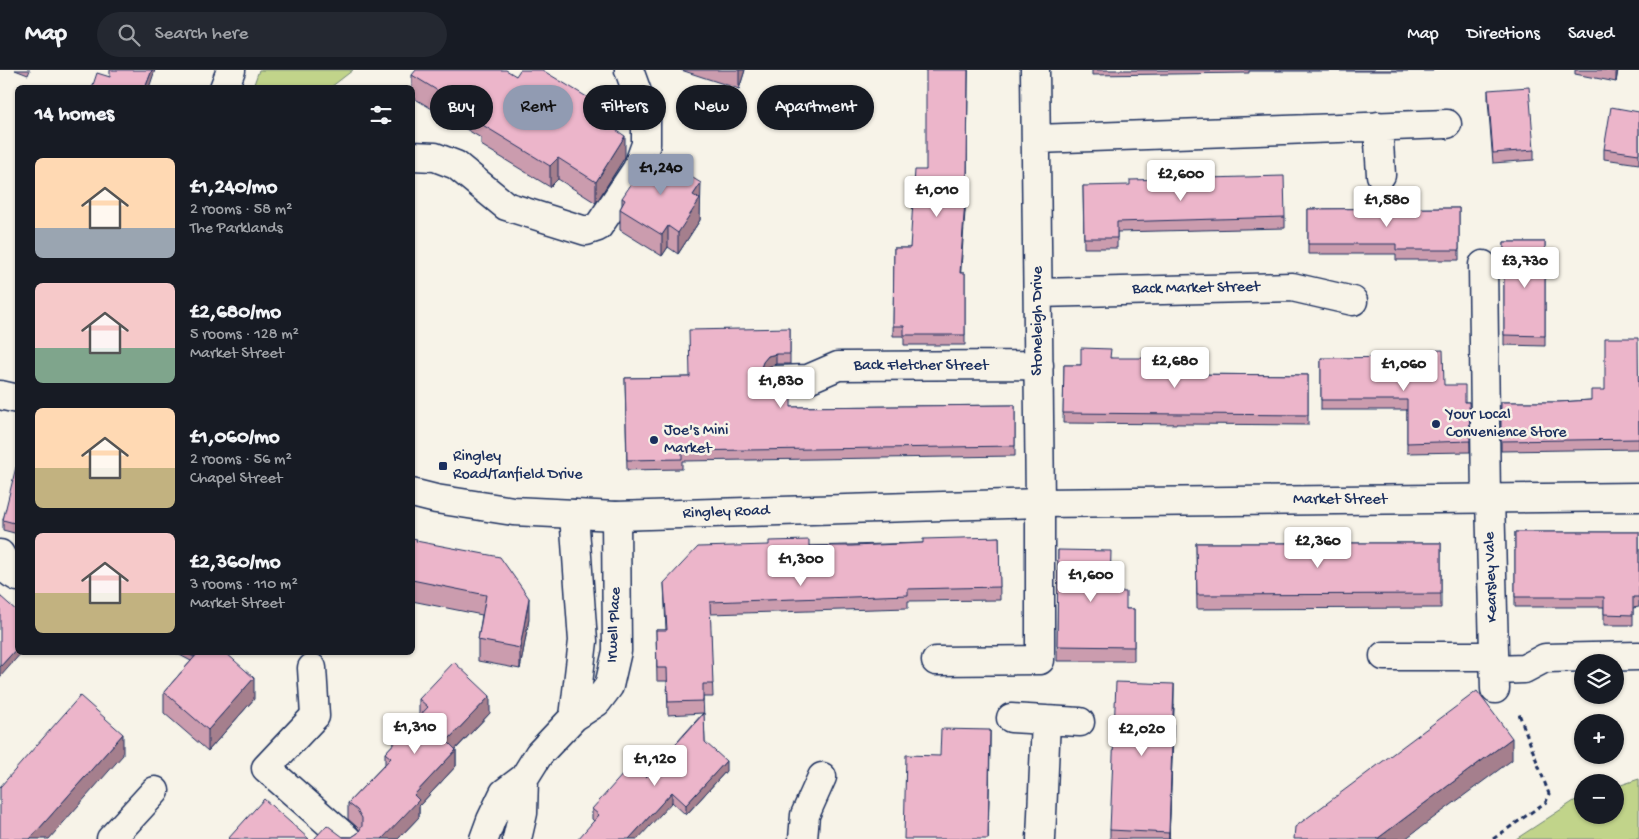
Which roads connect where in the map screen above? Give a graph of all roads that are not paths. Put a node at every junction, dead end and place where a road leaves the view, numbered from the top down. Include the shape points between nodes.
1 (231, 70) edge
2 (629, 70) edge
3 (1035, 70) edge
4 (225, 85) edge
5 (1447, 124) dead end
6 (1378, 126) junction
7 (1037, 139) junction
8 (415, 156) edge
9 (1381, 174) dead end
10 (1483, 264) dead end
11 (1038, 293) junction
12 (1353, 301) dead end
13 (1039, 365) junction
14 (776, 380) dead end
15 (0, 395) edge
16 (15, 398) edge
17 (415, 494) edge
18 (1488, 498) junction
19 (1639, 498) edge
20 (1040, 502) junction
21 (574, 514) junction
22 (616, 516) junction
23 (0, 554) edge
24 (15, 576) edge
25 (1384, 656) dead end
26 (1639, 656) edge
27 (936, 661) dead end
28 (312, 668) dead end
29 (1495, 671) junction
30 (574, 717) junction
31 (1011, 718) dead end
32 (1046, 720) junction
33 (1080, 722) dead end
34 (822, 777) dead end
35 (524, 778) junction
36 (155, 791) dead end
37 (111, 839) edge
38 (347, 839) edge
39 (484, 839) edge
40 (517, 839) edge
41 (803, 839) edge
42 (1042, 839) edge

1 - 4 street
2 - 8 street via 646,117 646,144 637,169 598,227 586,231 506,206 456,165 435,157
3 - 7 street, Stoneleigh Drive
5 - 6 street
6 - 7 street
6 - 9 street
7 - 11 street, Stoneleigh Drive
10 - 18 street, Kearsley Vale
11 - 12 street, Back Market Street via 1292,287
11 - 13 street, Stoneleigh Drive
13 - 14 street, Back Fletcher Street via 838,366 808,379
13 - 20 street, Stoneleigh Drive
15 - 16 street
17 - 21 street, Ringley Road via 513,511
18 - 19 street, Market Street
18 - 20 street, Market Street
18 - 29 street, Kearsley Vale
20 - 22 street, Ringley Road
20 - 27 street, Stoneleigh Drive via 1040,660
21 - 22 street, Ringley Road
21 - 30 street, Irwell Place via 583,641
22 - 30 street, Irwell Place via 617,652 609,686 597,702
23 - 24 street via 10,573
25 - 29 street
26 - 29 street via 1546,658 1524,669
28 - 38 street via 315,716 266,768
30 - 35 street, Irwell Place via 539,754
31 - 32 street
32 - 33 street
32 - 42 street
34 - 41 street via 805,815
35 - 39 street, Irwell Place via 504,792
35 - 40 street via 523,814
36 - 37 street

